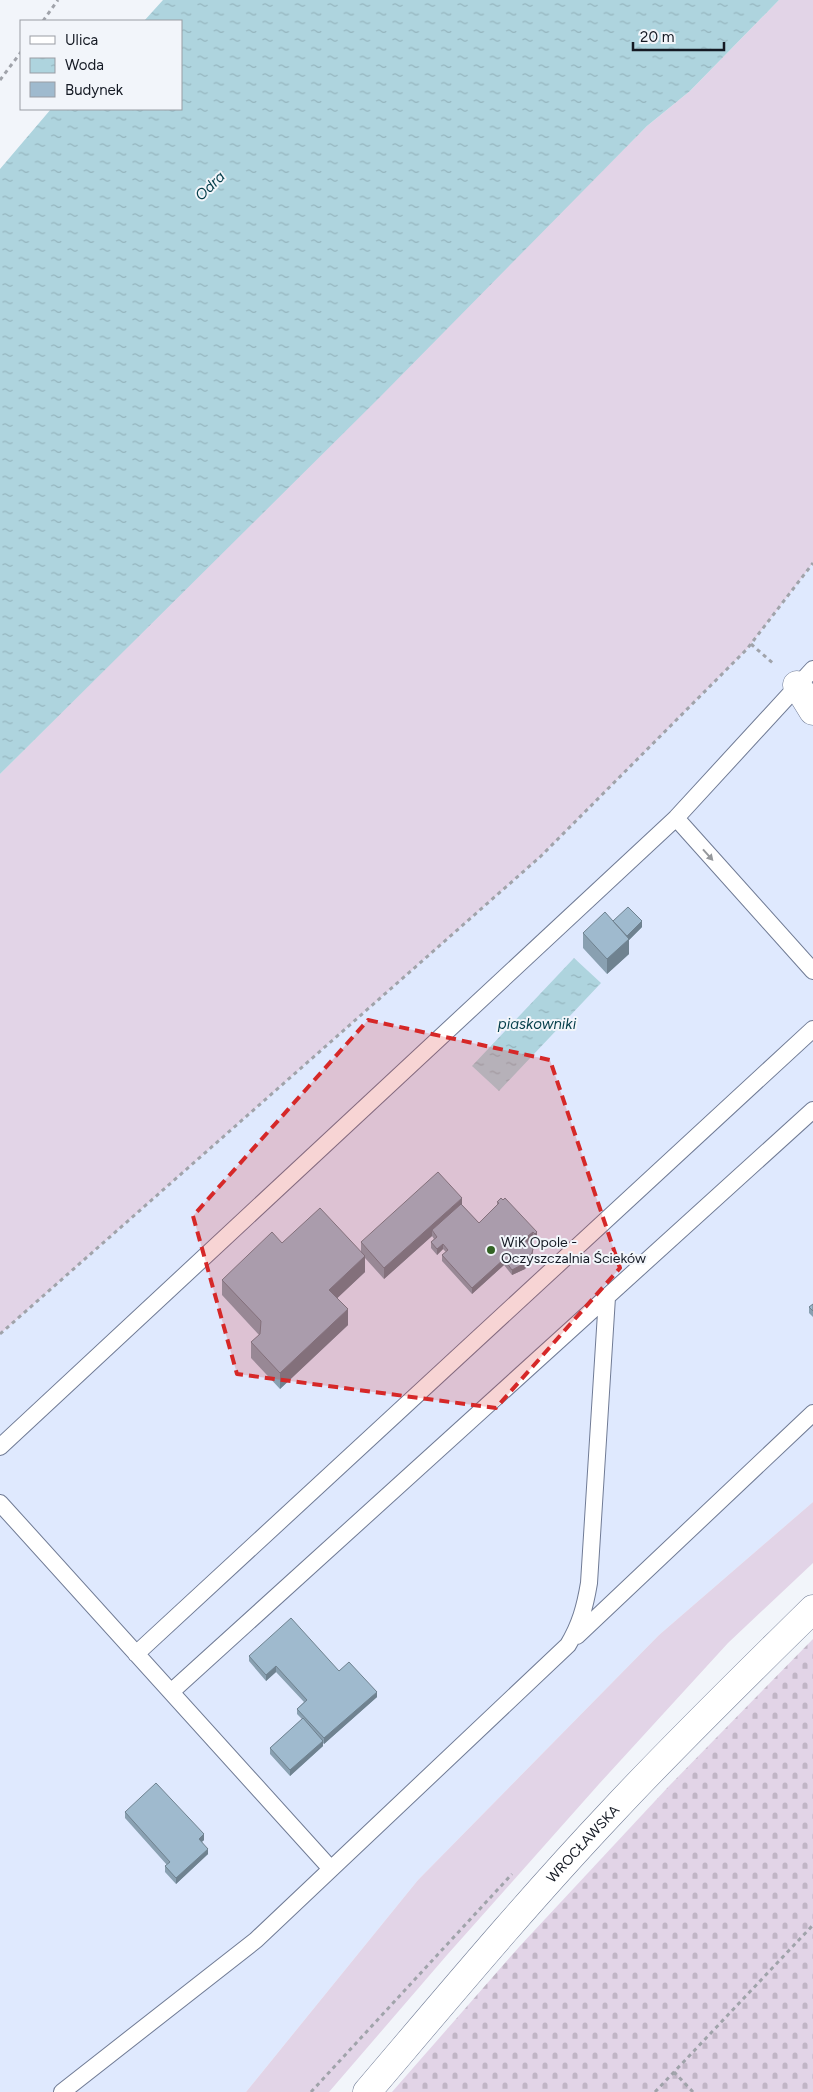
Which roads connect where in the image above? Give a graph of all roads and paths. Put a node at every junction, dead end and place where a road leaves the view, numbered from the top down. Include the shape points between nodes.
1 (58, 0) edge
2 (44, 20) edge
3 (20, 53) edge
4 (0, 80) edge
5 (813, 563) edge
6 (805, 677) edge
7 (813, 711) edge
8 (676, 818) junction
9 (813, 971) edge
10 (813, 1029) edge
11 (813, 1110) edge
12 (606, 1297) junction
13 (0, 1334) edge
14 (813, 1413) edge
15 (0, 1447) edge
16 (0, 1503) edge
17 (813, 1609) edge
18 (568, 1645) junction
19 (136, 1654) junction
20 (171, 1692) junction
21 (331, 1869) junction
22 (813, 1925) edge
23 (674, 2072) junction
24 (62, 2092) edge
25 (367, 2092) edge
26 (655, 2092) edge
27 (693, 2092) edge

1 - 2 path
3 - 4 path
5 - 13 path via 747,649 541,856
6 - 7 main road
6 - 8 lane
8 -> 9 lane
8 - 15 lane
10 - 19 lane
11 - 12 lane
12 - 18 lane via 589,1584 579,1626
12 - 20 lane
14 - 18 lane
16 - 19 lane
17 - 25 main road, WROCŁAWSKA via 611,1813
18 - 21 lane
19 - 20 lane
20 - 21 lane
21 - 24 lane via 256,1940
22 - 23 path
23 - 26 path
23 - 27 path

